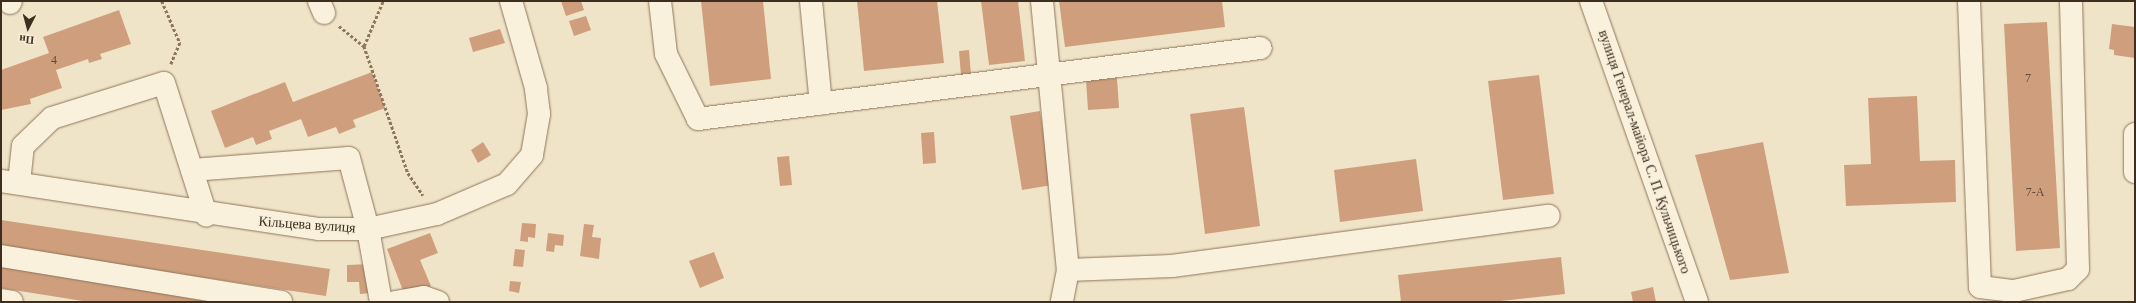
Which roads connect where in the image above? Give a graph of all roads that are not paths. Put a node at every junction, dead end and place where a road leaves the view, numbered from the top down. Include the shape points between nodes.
1 (511, 1) edge
2 (660, 1) edge
3 (810, 1) edge
4 (1042, 1) edge
5 (1591, 1) edge
6 (1969, 1) edge
7 (2071, 1) edge
8 (1262, 48) dead end
9 (1051, 75) junction
10 (821, 104) junction
11 (2135, 134) edge
12 (192, 170) junction
13 (2135, 172) edge
14 (10, 182) edge
15 (206, 214) junction
16 (1549, 216) dead end
17 (368, 229) junction
18 (1, 256) edge
19 (1068, 270) junction
20 (1, 300) edge
21 (12, 302) edge
22 (282, 302) edge
23 (381, 302) edge
24 (396, 302) edge
25 (438, 302) edge
26 (1062, 302) edge
27 (1697, 302) edge

1 - 17 street, Кільцева вулиця via 538,107 538,136 532,155 507,184 437,214
2 - 10 street via 666,54 698,119
3 - 10 street
4 - 9 street
5 - 27 street, вулиця Генерал-майора С. П. Кульчицького
6 - 7 street via 1980,287 2014,291 2068,279 2078,269
8 - 9 street
9 - 10 street
9 - 19 street
11 - 13 street
12 - 14 street via 164,83 52,118 23,146
12 - 15 street
12 - 17 street via 349,158
14 - 15 street, Кільцева вулиця
15 - 17 street, Кільцева вулиця via 319,229
16 - 19 street via 1172,266
17 - 23 street
18 - 22 street
19 - 26 street
20 - 21 street
24 - 25 street via 424,297

